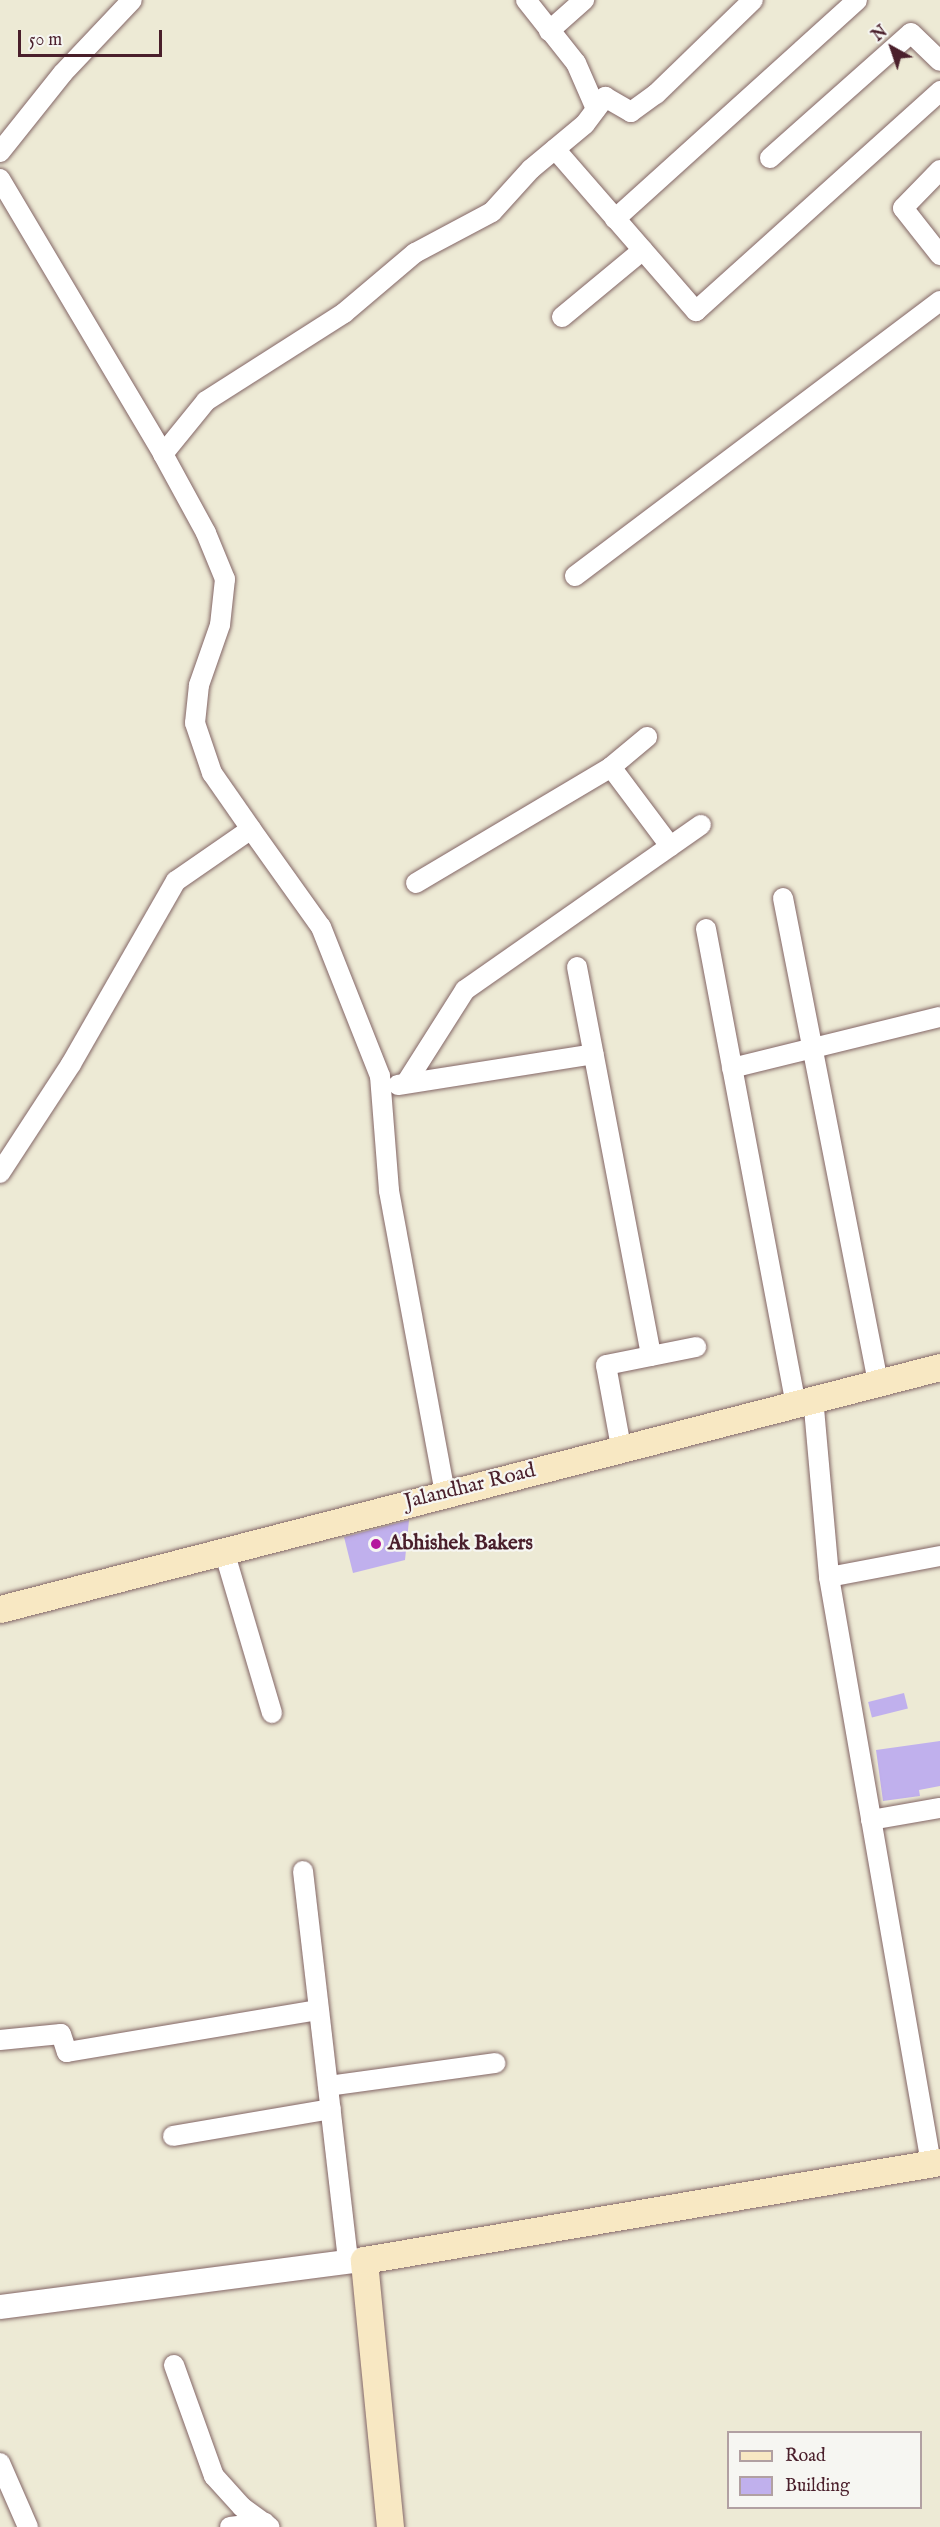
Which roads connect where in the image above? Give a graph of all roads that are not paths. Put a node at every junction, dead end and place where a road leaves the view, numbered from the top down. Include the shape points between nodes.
1 (132, 0) edge
2 (526, 0) edge
3 (584, 0) edge
4 (753, 0) edge
5 (857, 0) edge
6 (549, 31) junction
7 (940, 61) edge
8 (940, 91) edge
9 (596, 109) junction
10 (555, 149) junction
11 (0, 152) edge
12 (770, 158) dead end
13 (940, 170) edge
14 (0, 179) edge
15 (615, 219) junction
16 (643, 250) junction
17 (940, 255) edge
18 (940, 302) edge
19 (562, 317) dead end
20 (163, 454) junction
21 (575, 576) dead end
22 (647, 736) dead end
23 (611, 766) junction
24 (701, 825) dead end
25 (250, 829) junction
26 (670, 846) junction
27 (416, 883) dead end
28 (783, 898) dead end
29 (706, 929) dead end
30 (577, 967) dead end
31 (940, 1017) edge
32 (812, 1046) junction
33 (594, 1054) junction
34 (732, 1068) junction
35 (406, 1083) junction
36 (381, 1087) junction
37 (0, 1173) edge
38 (696, 1347) dead end
39 (651, 1356) junction
40 (940, 1367) edge
41 (878, 1382) junction
42 (804, 1400) junction
43 (621, 1448) junction
44 (445, 1493) junction
45 (224, 1551) junction
46 (940, 1556) edge
47 (829, 1577) junction
48 (0, 1609) edge
49 (272, 1713) dead end
50 (940, 1808) edge
51 (871, 1820) junction
52 (303, 1871) dead end
53 (319, 2010) junction
54 (0, 2040) edge
55 (495, 2063) dead end
56 (328, 2086) junction
57 (331, 2109) junction
58 (173, 2136) dead end
59 (935, 2163) edge
60 (356, 2260) junction
61 (0, 2307) edge
62 (174, 2365) dead end
63 (0, 2463) edge
64 (268, 2525) edge
65 (28, 2527) edge
66 (230, 2527) edge
67 (390, 2527) edge

1 - 11 street via 63,73
2 - 6 street
3 - 6 street
4 - 9 street via 705,50 631,112 605,97
5 - 15 street
6 - 9 street via 576,63
7 - 12 street via 911,33
8 - 16 street via 696,311
9 - 10 street
10 - 15 street
10 - 20 street via 492,212 415,253 344,313 206,401
13 - 17 street via 903,208
14 - 20 street
15 - 16 street
16 - 19 street
18 - 21 street
20 - 25 street via 206,533 225,579 220,625 199,685 195,723 212,773
22 - 23 street
23 - 26 street
23 - 27 street
24 - 26 street
25 - 36 street via 321,927 355,1009
25 - 37 street via 176,881 71,1064
26 - 35 street via 465,990
28 - 32 street
29 - 34 street
30 - 33 street
31 - 32 street
32 - 34 street
32 - 41 street
33 - 35 street
33 - 39 street
34 - 42 street
35 - 36 street
36 - 44 street via 389,1191
38 - 39 street
39 - 43 street via 606,1365
40 - 41 main road, Jalandhar Road
41 - 42 main road, Jalandhar Road
42 - 43 main road, Jalandhar Road
42 - 47 street
43 - 44 main road, Jalandhar Road
44 - 45 main road, Jalandhar Road
45 - 48 main road, Jalandhar Road
45 - 49 street
46 - 47 street
47 - 51 street
50 - 51 street
51 - 59 street
52 - 53 street
53 - 54 street via 67,2052 61,2034
53 - 56 street
55 - 56 street
56 - 57 street
57 - 58 street
57 - 60 street
59 - 60 main road
60 - 61 street
60 - 67 main road
62 - 64 street via 214,2476 242,2506
63 - 65 street
64 - 66 street

